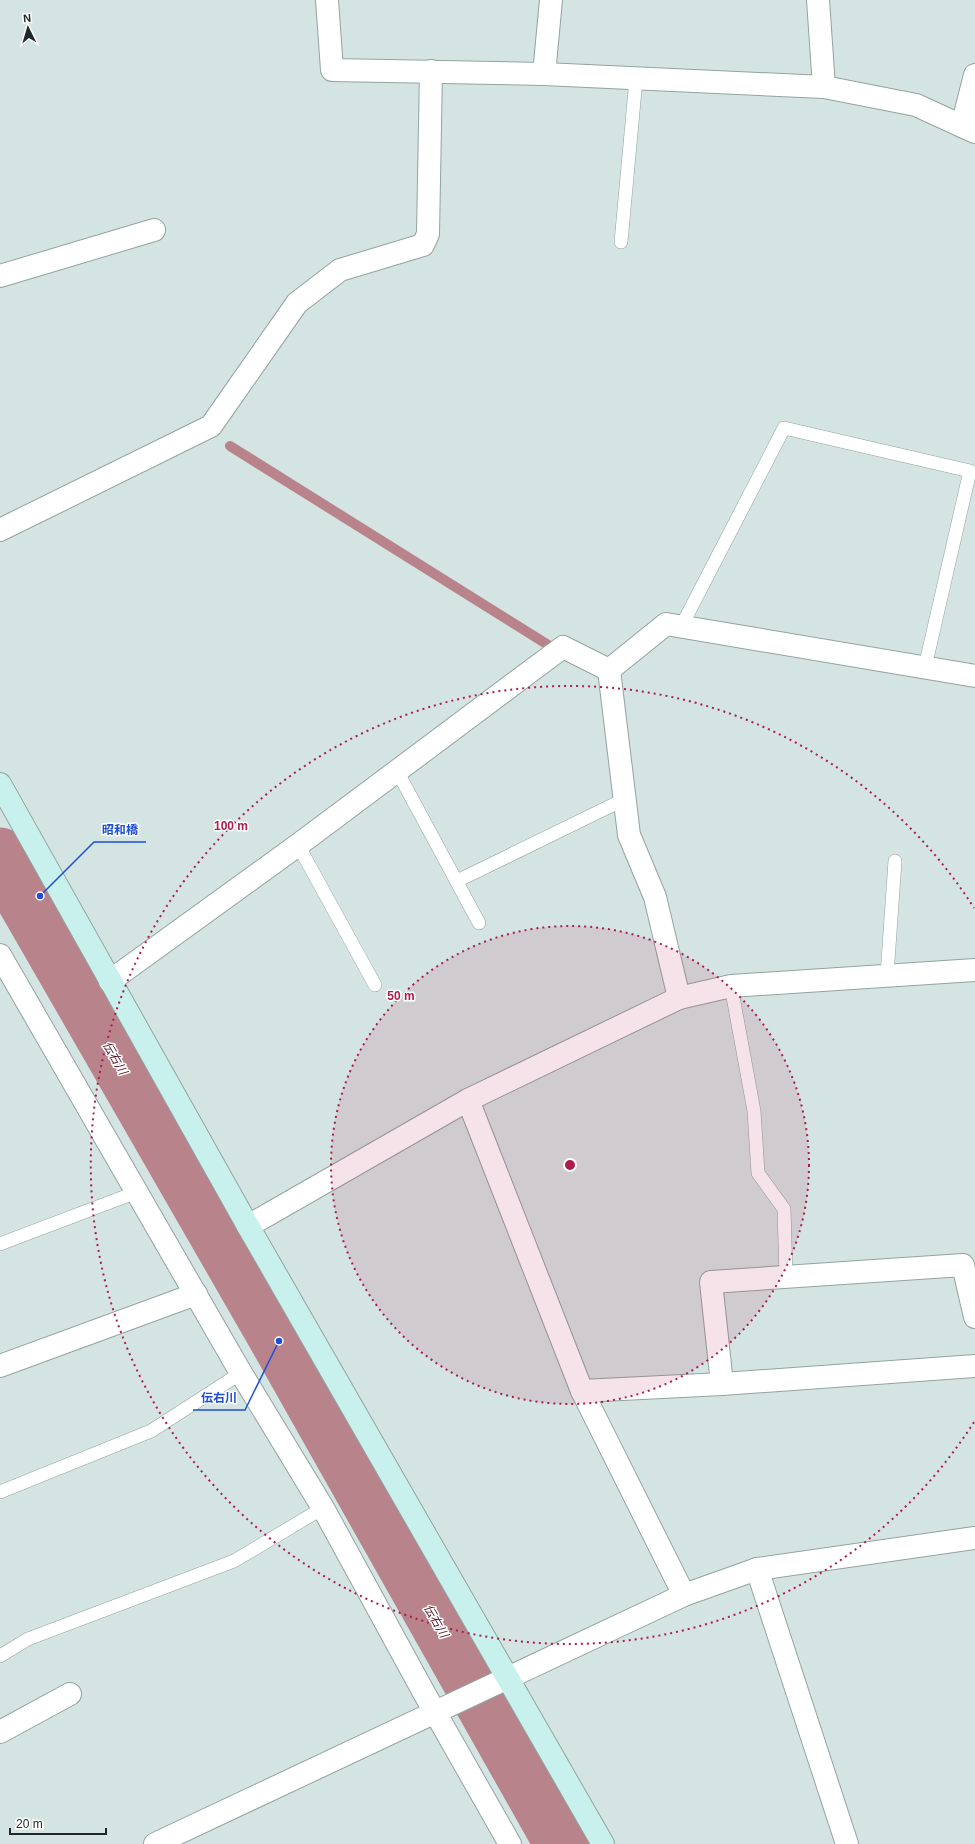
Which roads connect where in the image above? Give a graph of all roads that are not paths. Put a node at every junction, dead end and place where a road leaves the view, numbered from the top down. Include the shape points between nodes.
1 (327, 0) edge
2 (551, 0) edge
3 (818, 0) edge
4 (431, 71) junction
5 (544, 74) junction
6 (975, 75) edge
7 (636, 79) junction
8 (824, 87) junction
9 (968, 129) edge
10 (154, 230) dead end
11 (621, 242) dead end
12 (0, 276) edge
13 (0, 530) edge
14 (681, 626) junction
15 (925, 668) junction
16 (609, 670) junction
17 (975, 676) edge
18 (397, 771) junction
19 (0, 784) edge
20 (625, 799) junction
21 (298, 845) junction
22 (895, 861) dead end
23 (457, 881) junction
24 (479, 923) dead end
25 (0, 954) edge
26 (975, 970) edge
27 (887, 975) junction
28 (110, 981) junction
29 (375, 985) dead end
30 (731, 986) junction
31 (679, 998) junction
32 (468, 1100) junction
33 (137, 1192) junction
34 (248, 1226) junction
35 (0, 1244) edge
36 (786, 1277) junction
37 (196, 1294) junction
38 (975, 1317) edge
39 (0, 1366) edge
40 (975, 1366) edge
41 (241, 1373) junction
42 (722, 1384) junction
43 (582, 1392) junction
44 (0, 1492) edge
45 (323, 1508) junction
46 (975, 1538) edge
47 (757, 1569) junction
48 (684, 1595) junction
49 (0, 1656) edge
50 (502, 1681) junction
51 (70, 1694) dead end
52 (440, 1710) junction
53 (0, 1732) edge
54 (155, 1844) edge
55 (510, 1844) edge
56 (603, 1844) edge
57 (847, 1844) edge

1 - 4 street via 332,70
2 - 5 street
3 - 8 street
4 - 5 street
4 - 13 street via 428,234 424,245 340,270 297,304 211,426
5 - 7 street
6 - 9 street
7 - 8 street
7 - 11 lane
8 - 9 street via 916,105
10 - 12 street
14 - 15 street
14 - 15 lane via 784,428 970,471
14 - 16 street via 666,624
15 - 17 street
16 - 18 street via 563,647
16 - 20 street
18 - 21 street
18 - 23 lane
19 - 28 street
20 - 23 lane
20 - 31 street via 629,835 655,897
21 - 28 street
21 - 29 lane
22 - 27 lane
23 - 24 lane
25 - 33 street
26 - 27 street
27 - 30 street
28 - 34 street
30 - 31 street
30 - 36 lane via 754,1111 758,1172 784,1209
31 - 32 street
32 - 34 street
32 - 43 street
33 - 35 lane
33 - 37 street
34 - 50 street
36 - 38 street via 963,1265
36 - 42 street via 711,1282
37 - 39 street
37 - 41 street
40 - 42 street
41 - 44 lane via 151,1431
41 - 45 street
42 - 43 street
43 - 48 street
45 - 49 lane via 234,1561 28,1639
45 - 52 street
46 - 47 street
47 - 48 street
47 - 57 street
48 - 50 street
50 - 52 street
50 - 56 street
51 - 53 street
52 - 54 street
52 - 55 street

